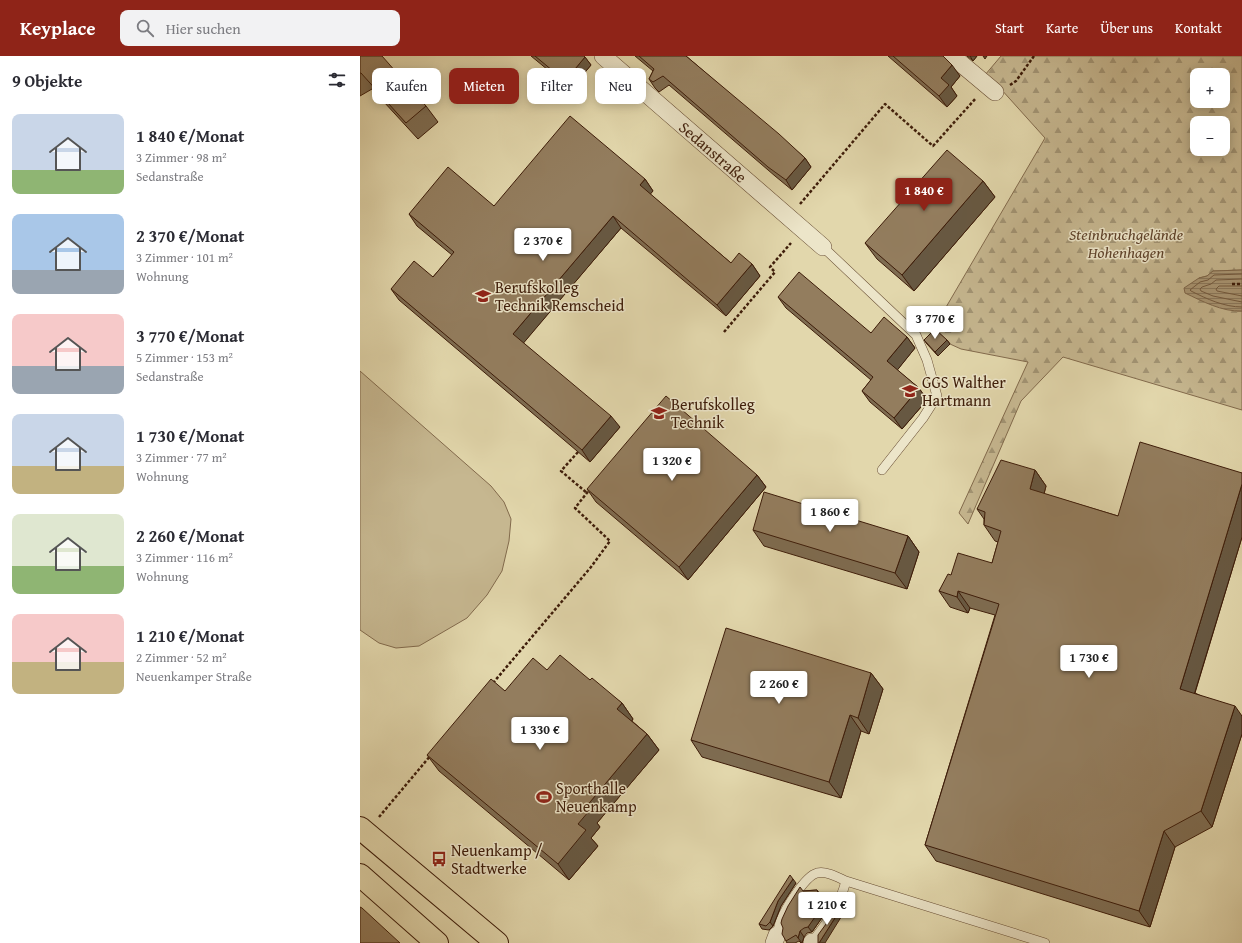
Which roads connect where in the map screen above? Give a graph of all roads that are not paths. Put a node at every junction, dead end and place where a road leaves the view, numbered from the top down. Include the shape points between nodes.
1 (603, 56) edge
2 (952, 56) edge
3 (991, 89) road end
4 (823, 247) joint
5 (882, 470) dead end
6 (369, 823) edge
7 (360, 875) edge
8 (846, 881) junction
9 (775, 939) edge
10 (436, 943) edge
11 (497, 943) edge
12 (812, 943) edge
13 (1045, 943) edge

1 - 4 street, Sedanstraße
2 - 3 street
4 - 5 lane via 916,335 934,382 937,396
6 - 11 main road
7 - 10 main road
8 - 9 lane via 828,873 816,873 806,880 781,920
8 - 12 lane via 834,912
8 - 13 lane

